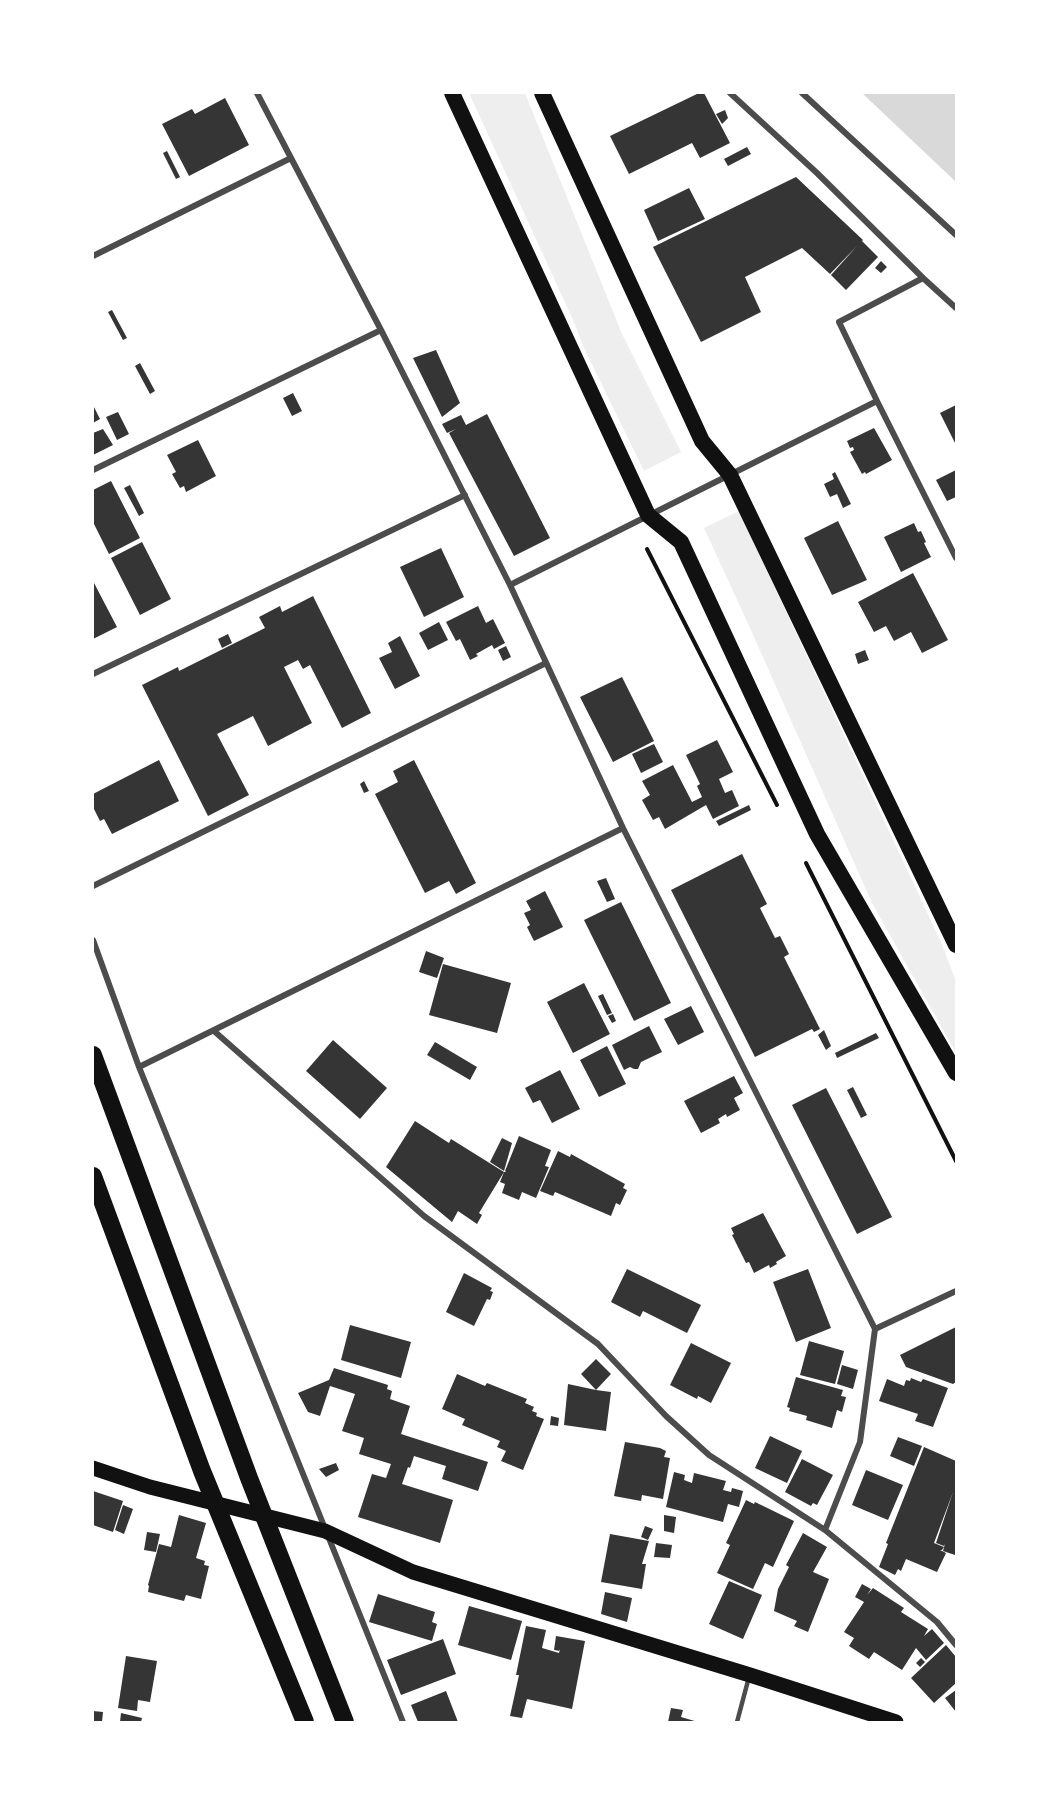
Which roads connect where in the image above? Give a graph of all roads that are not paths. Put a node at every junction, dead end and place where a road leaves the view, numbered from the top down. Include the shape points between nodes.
1 (257, 93) edge
2 (452, 93) edge
3 (542, 93) edge
4 (730, 93) edge
5 (802, 93) edge
6 (291, 158) junction
7 (956, 235) edge
8 (93, 256) edge
9 (923, 278) junction
10 (956, 308) edge
11 (381, 330) junction
12 (877, 401) junction
13 (93, 471) edge
14 (730, 475) junction
15 (465, 495) junction
16 (648, 515) junction
17 (956, 558) edge
18 (510, 585) junction
19 (546, 663) junction
20 (93, 675) edge
21 (623, 828) junction
22 (93, 886) edge
23 (93, 940) edge
24 (956, 945) edge
25 (214, 1031) junction
26 (93, 1055) edge
27 (139, 1067) junction
28 (956, 1073) edge
29 (93, 1176) edge
30 (956, 1291) edge
31 (875, 1329) junction
32 (93, 1468) edge
33 (825, 1530) junction
34 (325, 1531) junction
35 (956, 1645) edge
36 (750, 1675) junction
37 (305, 1722) edge
38 (345, 1722) edge
39 (403, 1722) edge
40 (737, 1722) edge
41 (896, 1722) edge

1 - 6 street
2 - 16 highway
3 - 14 highway via 702,441
4 - 9 street via 817,172
5 - 7 street
6 - 8 street
6 - 11 street
9 - 10 street
9 - 12 street via 839,322
11 - 13 street
11 - 15 street
12 - 14 street
12 - 17 street
14 - 16 street
14 - 24 highway
15 - 18 street
15 - 20 street
16 - 18 street
16 - 28 highway via 681,542 817,834
18 - 19 street
19 - 21 street
19 - 22 street
21 - 25 street
21 - 31 street
23 - 27 street
25 - 27 street
25 - 33 street via 424,1216 598,1344 666,1416 710,1455
26 - 38 highway via 249,1479
27 - 34 street
29 - 37 highway via 202,1471
30 - 31 street
31 - 33 street via 860,1442
32 - 34 main road via 150,1487
33 - 35 street via 937,1622
34 - 36 main road via 413,1572
34 - 39 street
36 - 40 lane
36 - 41 main road

